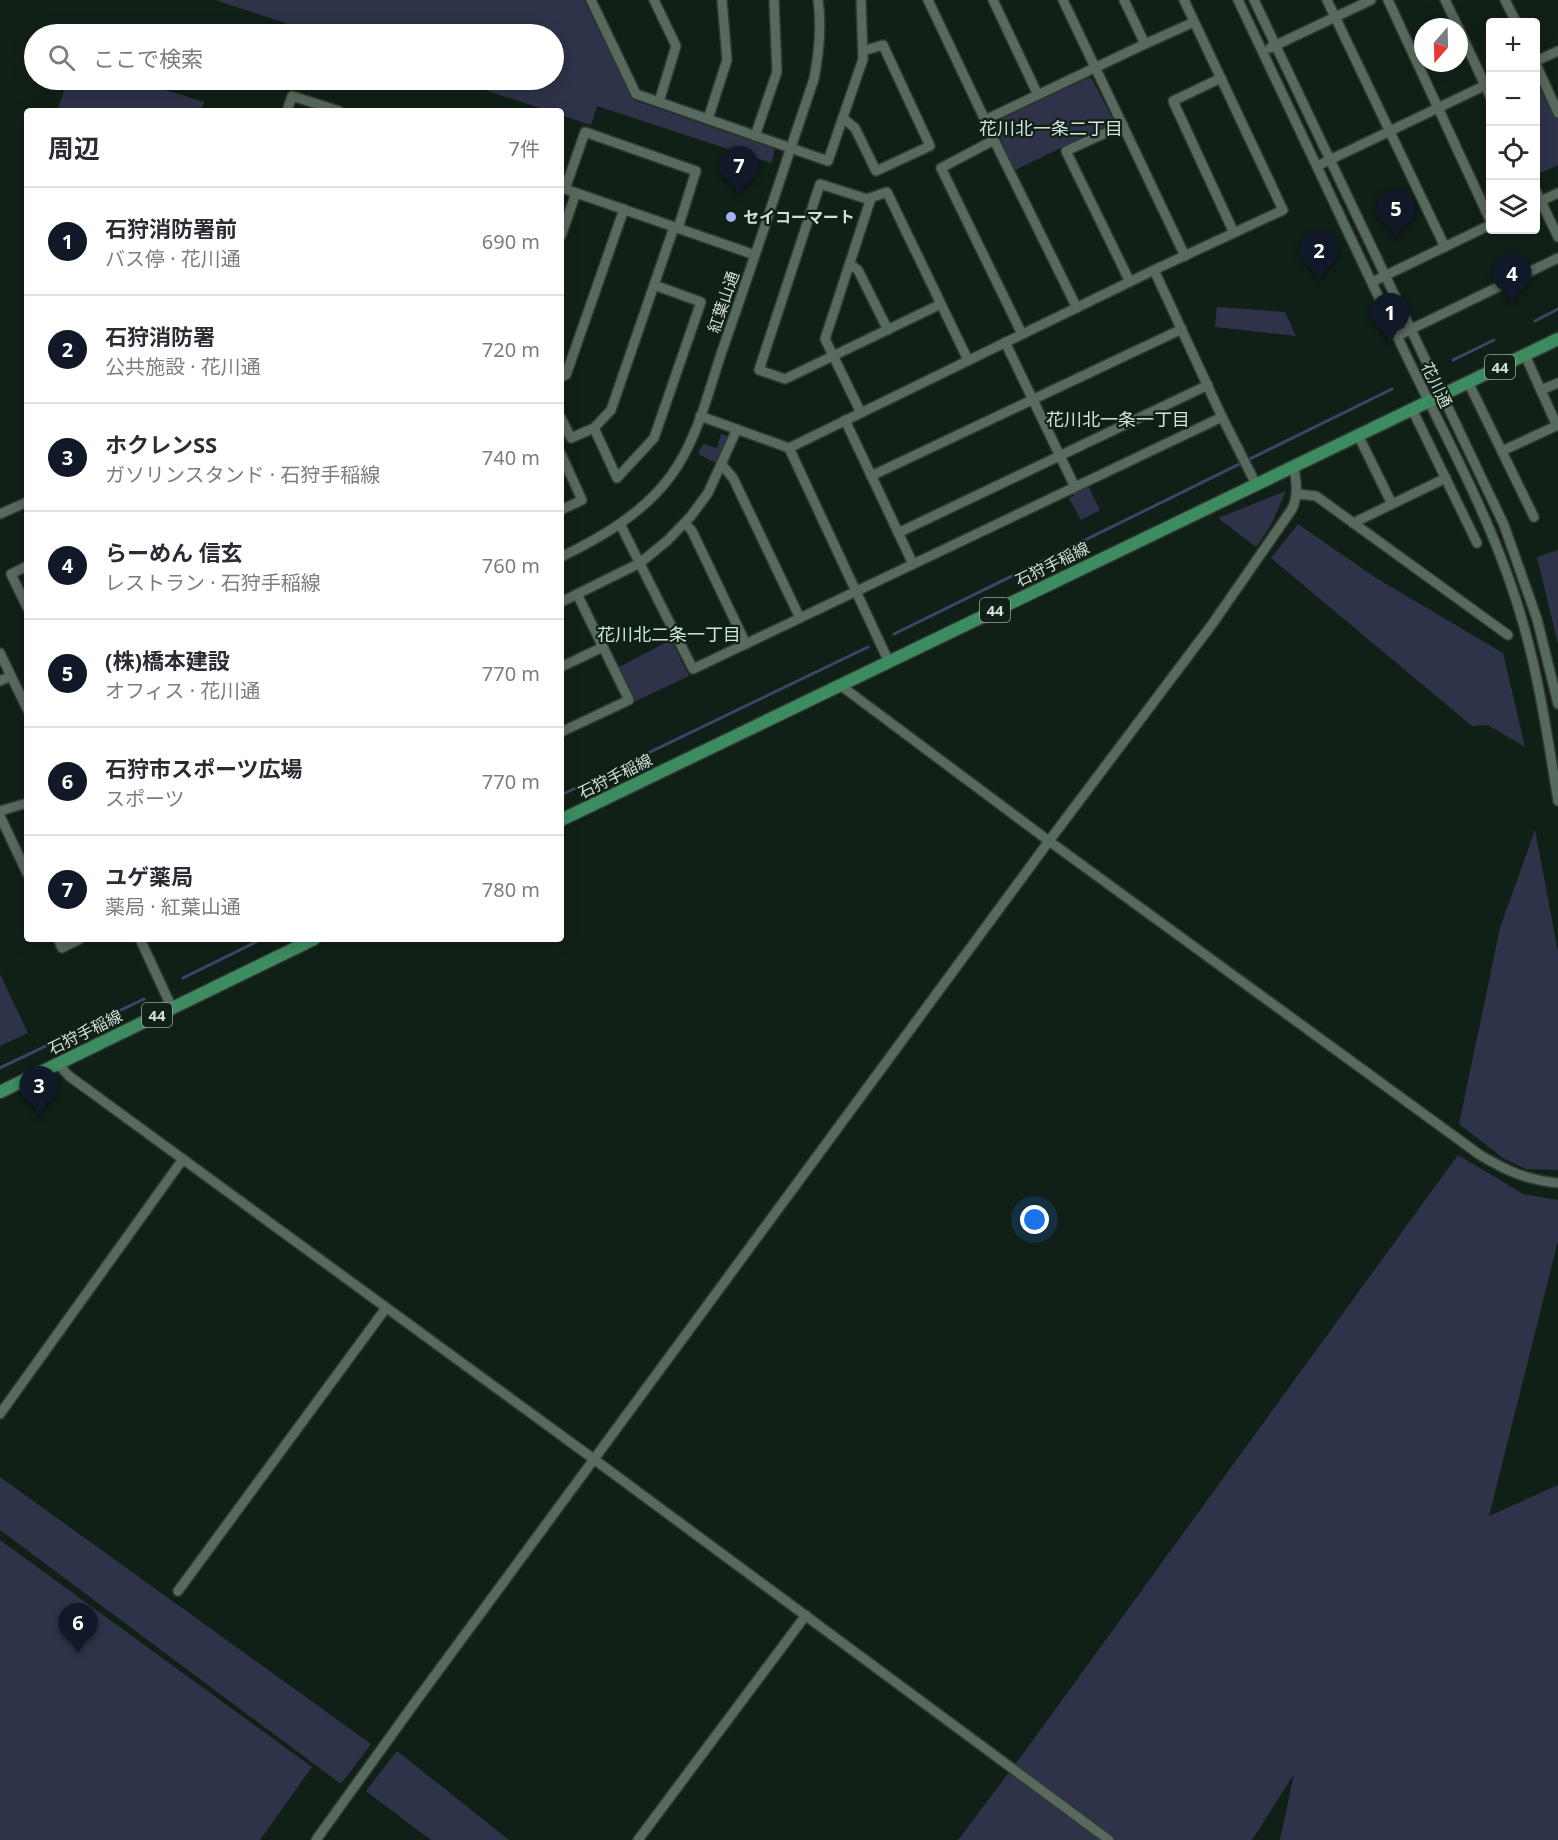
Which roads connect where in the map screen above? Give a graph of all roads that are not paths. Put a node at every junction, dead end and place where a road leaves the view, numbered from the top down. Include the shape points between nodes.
1 (591, 0) edge
2 (654, 0) edge
3 (722, 0) edge
4 (774, 0) edge
5 (818, 0) edge
6 (861, 0) edge
7 (928, 0) edge
8 (993, 0) edge
9 (1063, 0) edge
10 (1124, 0) edge
11 (1184, 0) edge
12 (1238, 0) edge
13 (1254, 0) edge
14 (1327, 0) edge
15 (1371, 0) edge
16 (1388, 0) edge
17 (1445, 0) edge
18 (1505, 0) edge
19 (1335, 17) junction
20 (1454, 18) edge
21 (1514, 18) edge
22 (1194, 22) junction
23 (1145, 44) junction
24 (1468, 45) edge
25 (1276, 46) junction
26 (863, 51) junction
27 (1262, 51) junction
28 (1558, 51) edge
29 (1540, 60) edge
30 (1095, 68) junction
31 (1540, 71) edge
32 (1221, 78) junction
33 (1486, 80) edge
34 (1486, 85) edge
35 (1038, 95) junction
36 (659, 102) junction
37 (288, 108) edge
38 (330, 108) edge
39 (1439, 108) junction
40 (1558, 113) edge
41 (843, 118) junction
42 (708, 119) junction
43 (1123, 125) junction
44 (1390, 131) junction
45 (755, 136) junction
46 (791, 148) junction
47 (1330, 160) junction
48 (1317, 166) junction
49 (564, 185) edge
50 (564, 188) edge
51 (576, 193) junction
52 (1558, 193) edge
53 (871, 198) junction
54 (1540, 201) edge
55 (1540, 206) edge
56 (624, 209) junction
57 (1486, 209) edge
58 (564, 227) edge
59 (676, 227) junction
60 (1486, 227) edge
61 (1234, 233) junction
62 (1558, 237) edge
63 (1445, 247) junction
64 (755, 255) junction
65 (1185, 256) junction
66 (1558, 258) edge
67 (850, 264) junction
68 (1154, 270) junction
69 (1385, 276) junction
70 (1130, 282) junction
71 (1372, 282) junction
72 (654, 285) junction
73 (941, 304) junction
74 (1077, 308) junction
75 (1182, 329) junction
76 (888, 330) junction
77 (1411, 330) junction
78 (1022, 334) junction
79 (1397, 336) junction
80 (1558, 339) edge
81 (1005, 342) junction
82 (1525, 355) junction
83 (833, 356) junction
84 (968, 360) junction
85 (565, 362) edge
86 (564, 376) edge
87 (1468, 382) junction
88 (1558, 383) edge
89 (1208, 385) junction
90 (1541, 390) junction
91 (1442, 395) junction
92 (1032, 399) junction
93 (1428, 401) junction
94 (1412, 409) junction
95 (861, 412) junction
96 (700, 416) junction
97 (1222, 417) junction
98 (845, 420) junction
99 (564, 424) edge
100 (1558, 425) edge
101 (594, 428) junction
102 (737, 429) junction
103 (1358, 435) junction
104 (789, 448) junction
105 (1502, 451) junction
106 (1059, 454) junction
107 (564, 461) edge
108 (722, 465) junction
109 (1294, 467) junction
110 (871, 476) junction
111 (1446, 478) junction
112 (1256, 484) junction
113 (1075, 487) junction
114 (1297, 494) junction
115 (24, 503) edge
116 (1392, 504) junction
117 (564, 509) edge
118 (0, 514) edge
119 (1534, 517) dead end
120 (685, 523) junction
121 (1353, 523) junction
122 (620, 524) junction
123 (898, 533) junction
124 (1477, 543) dead end
125 (564, 555) edge
126 (640, 563) junction
127 (913, 564) junction
128 (24, 568) edge
129 (856, 592) junction
130 (578, 594) junction
131 (564, 601) edge
132 (24, 602) edge
133 (800, 618) junction
134 (1508, 635) dead end
135 (746, 644) junction
136 (603, 647) junction
137 (0, 653) edge
138 (890, 662) junction
139 (564, 666) edge
140 (11, 676) junction
141 (0, 681) edge
142 (840, 685) junction
143 (24, 703) edge
144 (1558, 704) edge
145 (564, 731) edge
146 (1558, 801) edge
147 (24, 804) edge
148 (0, 811) edge
149 (0, 816) edge
150 (564, 819) edge
151 (1049, 841) junction
152 (24, 867) edge
153 (59, 942) edge
154 (74, 942) edge
155 (141, 942) edge
156 (308, 942) edge
157 (172, 1008) junction
158 (58, 1064) junction
159 (0, 1092) edge
160 (183, 1159) junction
161 (1558, 1183) edge
162 (386, 1308) junction
163 (0, 1414) edge
164 (595, 1460) junction
165 (178, 1591) dead end
166 (806, 1615) junction
167 (316, 1840) edge
168 (638, 1840) edge
169 (1109, 1840) edge

1 - 36 street via 636,94
2 - 36 street via 676,46
3 - 42 street via 726,60
4 - 45 street via 777,72
5 - 46 street, 紅葉山通 via 820,24 814,79
6 - 26 street
7 - 35 street via 985,120
8 - 35 street
9 - 30 street
10 - 23 street
11 - 22 street
12 - 27 street, 花川通
13 - 25 street, 花川通
14 - 19 street
15 - 19 street
16 - 39 street
17 - 20 street
18 - 21 street
19 - 25 street
19 - 44 street
22 - 23 street
22 - 32 street
23 - 30 street
24 - 33 street
25 - 27 street
25 - 47 street, 花川通
26 - 41 street
26 - 41 street via 883,45 930,146 876,171 855,128
27 - 48 street, 花川通
28 - 29 street
30 - 35 street
30 - 43 street
31 - 40 street
32 - 61 street via 1173,101
32 - 61 street via 1283,210
34 - 39 street
36 - 42 street
37 - 38 street via 292,96
39 - 44 street
39 - 57 street
41 - 46 street via 828,162
42 - 45 street
43 - 65 street
43 - 70 street via 1066,152
44 - 47 street
44 - 63 street
45 - 46 street
46 - 64 street, 紅葉山通
47 - 48 street
47 - 69 street, 花川通
48 - 71 street, 花川通
49 - 59 street via 585,132 696,171
50 - 51 street
51 - 56 street
51 - 58 street
52 - 54 street
53 - 67 street
53 - 73 street via 887,192
53 - 83 street via 820,184 759,370 785,379
55 - 62 street
56 - 59 street
56 - 85 street
59 - 64 street
59 - 72 street
60 - 63 street
61 - 65 street
63 - 69 street
64 - 96 street, 紅葉山通
65 - 68 street
66 - 77 street
67 - 76 street via 858,270
67 - 83 street via 825,339
68 - 70 street
68 - 75 street
69 - 71 street
69 - 77 street, 花川通
70 - 74 street
71 - 79 street, 花川通
72 - 101 street via 611,410
72 - 101 street via 701,302 654,438 617,478
73 - 76 street
73 - 84 street
74 - 78 street
74 - 78 street via 994,140 941,168
75 - 89 street
75 - 92 street
76 - 83 street
77 - 79 street
77 - 91 street, 花川通
78 - 81 street
79 - 93 street, 花川通
80 - 82 main road, 石狩手稲線 / 44
81 - 84 street
81 - 92 street
82 - 87 main road, 石狩手稲線 / 44
82 - 90 street
83 - 95 street
84 - 95 street
85 - 86 street
87 - 91 main road, 石狩手稲線 / 44
87 - 105 street
88 - 90 street
89 - 97 street
89 - 106 street
90 - 100 street
91 - 93 main road, 石狩手稲線 / 44
91 - 144 street, 花川通 via 1504,525 1537,619
92 - 106 street
92 - 110 street
93 - 94 main road, 石狩手稲線 / 44
93 - 146 street, 花川通 via 1477,500 1516,599 1545,720
94 - 103 main road, 石狩手稲線 / 44
94 - 111 street
95 - 98 street
96 - 102 street
96 - 122 street, 紅葉山通 via 685,454 671,476 642,508
97 - 112 street
97 - 113 street
98 - 104 street
98 - 110 street
99 - 101 street via 571,438
100 - 105 street
102 - 104 street
102 - 108 street
103 - 109 main road, 石狩手稲線 / 44
103 - 116 street
104 - 129 street
105 - 119 street
106 - 113 street
106 - 123 street
107 - 117 street via 582,500
108 - 120 street via 708,493
108 - 133 street via 733,478
109 - 112 main road, 石狩手稲線 / 44
109 - 114 street
110 - 123 street
111 - 116 street
111 - 124 street
112 - 138 main road, 石狩手稲線 / 44
113 - 127 street
114 - 121 street via 1316,496
114 - 151 street via 1292,509 1213,623
115 - 118 street
116 - 121 street
120 - 126 street
120 - 135 street
121 - 134 street
122 - 125 street, 紅葉山通
122 - 126 street
123 - 127 street
126 - 130 street
126 - 135 street via 693,669
127 - 129 street
128 - 132 street via 11,574
129 - 133 street
129 - 138 street
130 - 131 street
130 - 136 street
133 - 135 street
136 - 139 street
136 - 145 street via 629,700
137 - 140 street
138 - 142 main road, 石狩手稲線 / 44
140 - 141 street
140 - 143 street
142 - 150 main road, 石狩手稲線 / 44
142 - 151 street
147 - 148 street
149 - 152 street
151 - 161 street via 1480,1155 1527,1179
151 - 164 street
153 - 154 street via 62,948
155 - 157 street
156 - 157 main road, 石狩手稲線 / 44
157 - 158 main road, 石狩手稲線 / 44
158 - 159 main road, 石狩手稲線 / 44
158 - 160 street via 69,1077
160 - 162 street
160 - 163 street
162 - 164 street
162 - 165 street
164 - 166 street
164 - 167 street
166 - 168 street
166 - 169 street

